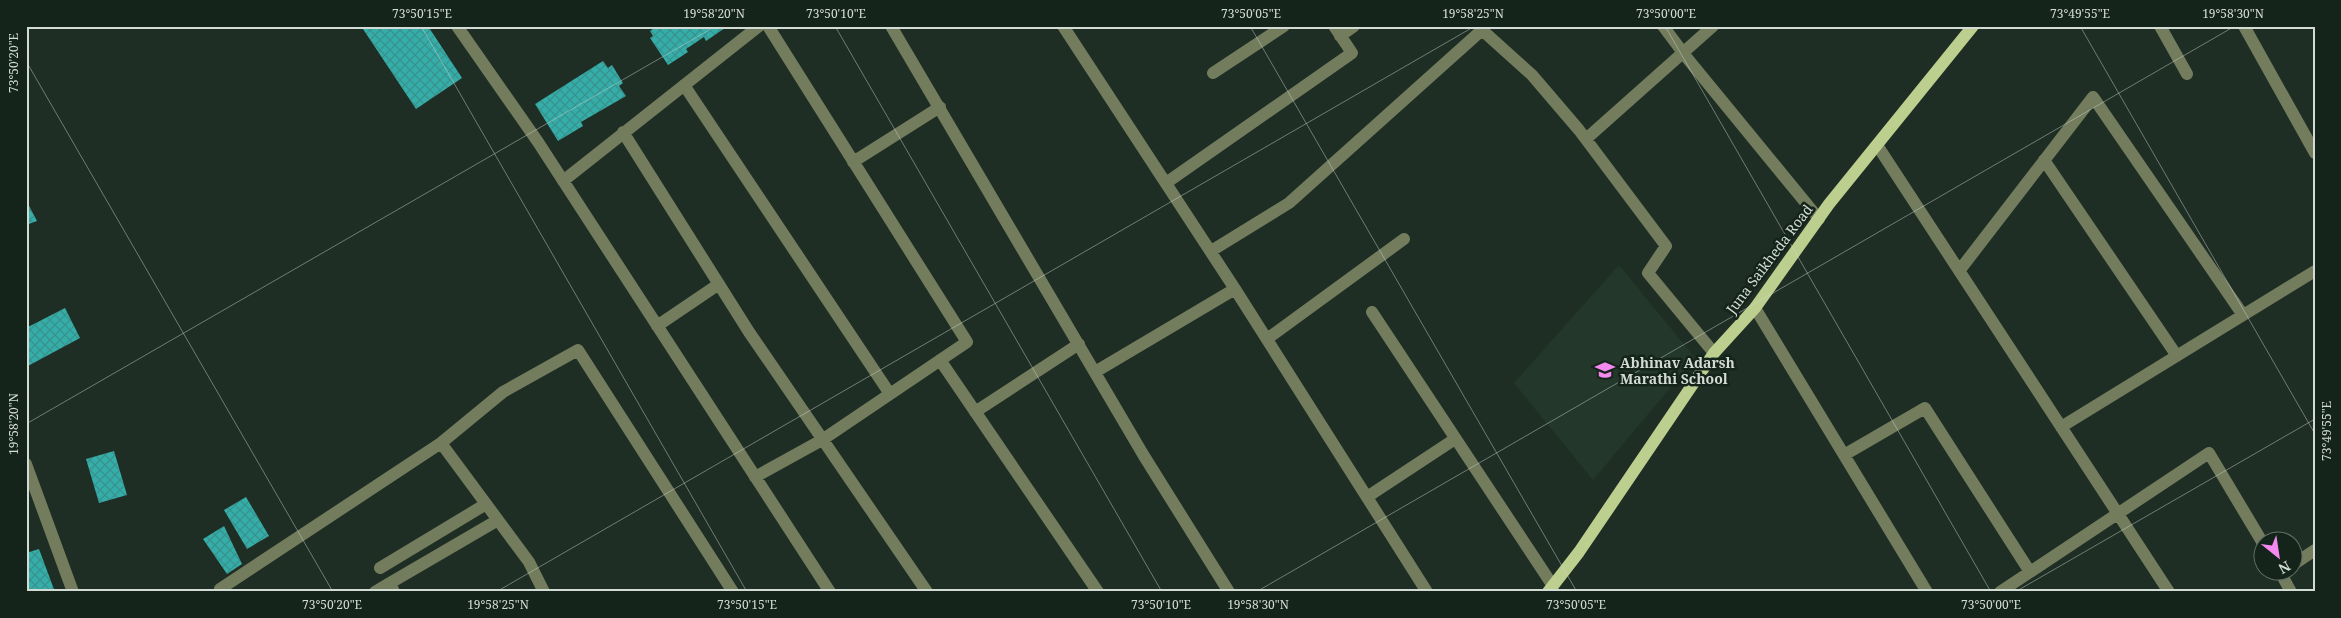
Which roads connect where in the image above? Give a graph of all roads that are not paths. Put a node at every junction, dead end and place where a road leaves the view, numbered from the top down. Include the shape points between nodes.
1 (457, 26) edge
2 (759, 26) edge
3 (768, 26) edge
4 (891, 26) edge
5 (1064, 26) edge
6 (1284, 26) edge
7 (1354, 26) edge
8 (1663, 26) edge
9 (1712, 26) edge
10 (1974, 26) edge
11 (2160, 26) edge
12 (2244, 26) edge
13 (1480, 28) edge
14 (1337, 31) edge
15 (1683, 53) junction
16 (1213, 73) dead end
17 (2187, 74) dead end
18 (684, 85) junction
19 (940, 107) junction
20 (623, 132) junction
21 (1586, 139) junction
22 (1877, 146) junction
23 (2315, 153) edge
24 (2044, 160) junction
25 (853, 162) junction
26 (563, 181) junction
27 (1166, 183) junction
28 (1818, 219) junction
29 (1404, 239) dead end
30 (1210, 251) junction
31 (1959, 271) junction
32 (2315, 271) edge
33 (718, 284) junction
34 (1235, 289) junction
35 (1755, 308) junction
36 (1372, 312) dead end
37 (2243, 315) junction
38 (657, 326) junction
39 (1267, 339) junction
40 (1079, 344) junction
41 (1714, 353) junction
42 (2177, 356) junction
43 (940, 360) junction
44 (1095, 372) junction
45 (890, 394) junction
46 (975, 412) junction
47 (2061, 427) junction
48 (1454, 439) junction
49 (822, 440) junction
50 (441, 443) junction
51 (1844, 455) junction
52 (26, 464) edge
53 (756, 477) junction
54 (1367, 497) junction
55 (486, 504) junction
56 (2118, 513) junction
57 (498, 520) junction
58 (2255, 530) edge
59 (2315, 550) edge
60 (2304, 557) edge
61 (380, 568) dead end
62 (2030, 572) junction
63 (2285, 580) edge
64 (392, 587) edge
65 (1550, 589) edge
66 (74, 592) edge
67 (221, 592) edge
68 (375, 592) edge
69 (544, 592) edge
70 (733, 592) edge
71 (830, 592) edge
72 (927, 592) edge
73 (1098, 592) edge
74 (1229, 592) edge
75 (1427, 592) edge
76 (1927, 592) edge
77 (2000, 592) edge
78 (2169, 592) edge
79 (2291, 592) edge

1 - 26 street
2 - 18 street
3 - 25 street
4 - 19 street
5 - 27 street
6 - 16 street
7 - 14 street
8 - 15 street
9 - 15 street
10 - 22 main road, Juna Saikheda Road
11 - 17 street
12 - 23 street
13 - 21 street via 1532,75
13 - 30 street via 1289,203
14 - 27 street via 1352,53
15 - 21 street
15 - 28 street
18 - 20 street
18 - 45 street
19 - 25 street
19 - 40 street
20 - 26 street
20 - 33 street
21 - 41 street via 1666,246 1648,273
22 - 28 main road, Juna Saikheda Road
22 - 31 street
24 - 31 street
24 - 37 street via 2093,97
24 - 42 street
25 - 43 street via 967,342
26 - 38 street
27 - 30 street
28 - 35 main road, Juna Saikheda Road
29 - 39 street
30 - 34 street
31 - 47 street
32 - 37 street
33 - 38 street
33 - 49 street
34 - 39 street
34 - 44 street
35 - 41 main road, Juna Saikheda Road
35 - 51 street
36 - 48 street
37 - 42 street
38 - 53 street
39 - 54 street
40 - 44 street
40 - 46 street
41 - 65 main road, Juna Saikheda Road via 1579,552
42 - 47 street
43 - 45 street
43 - 46 street
44 - 74 street
45 - 49 street
46 - 73 street
47 - 56 street
48 - 54 street
48 - 65 street
49 - 53 street
49 - 72 street
50 - 55 street
50 - 67 street via 220,589
50 - 70 street via 504,392 578,350
51 - 62 street via 1925,408
51 - 76 street
52 - 66 street
53 - 71 street
54 - 75 street
55 - 57 street
55 - 61 street
56 - 58 street via 2209,453
56 - 62 street
56 - 78 street
57 - 64 street
57 - 69 street via 529,562
59 - 60 street
62 - 77 street
63 - 79 street
64 - 68 street

